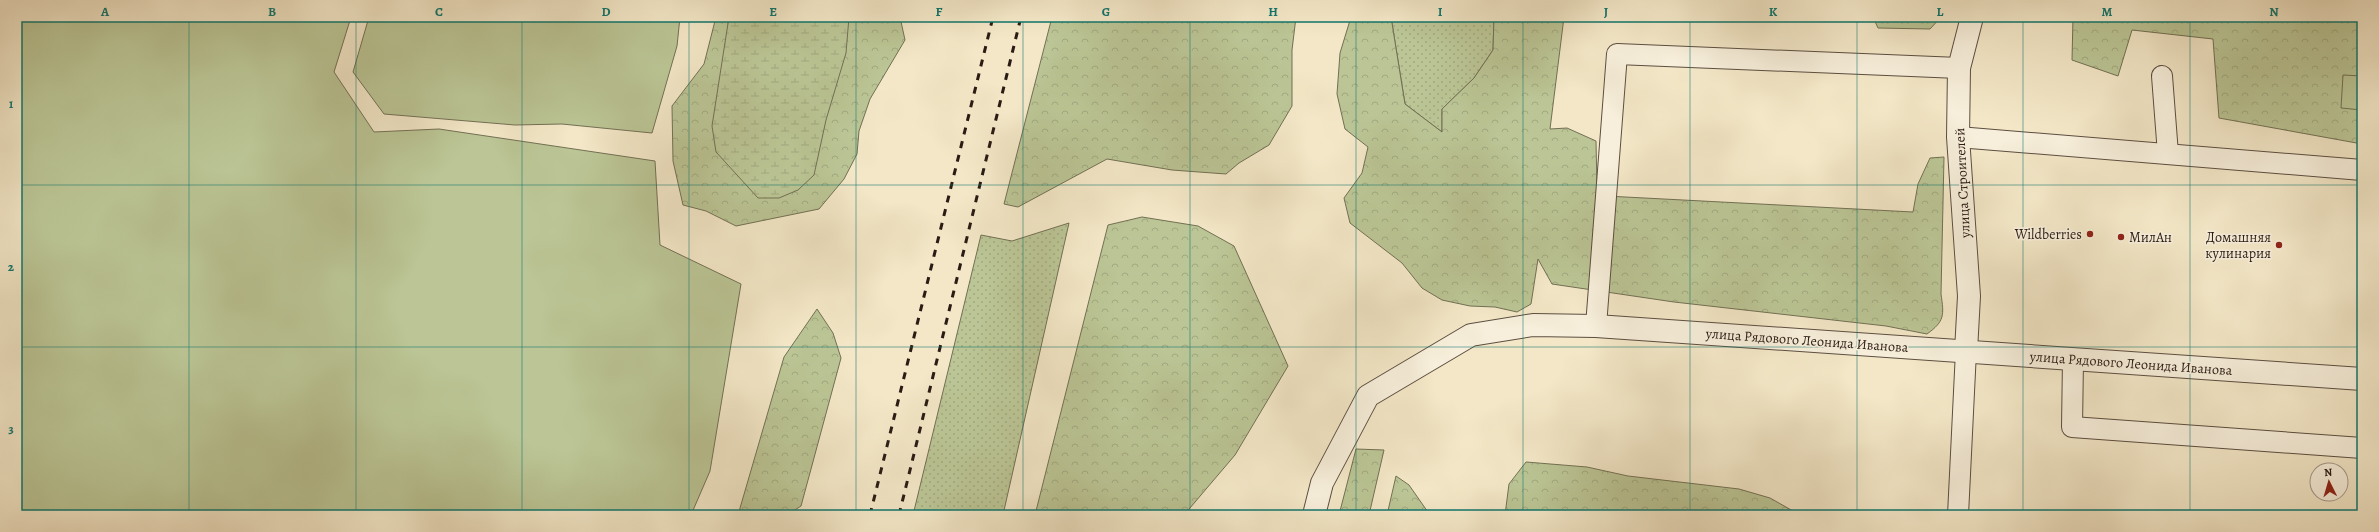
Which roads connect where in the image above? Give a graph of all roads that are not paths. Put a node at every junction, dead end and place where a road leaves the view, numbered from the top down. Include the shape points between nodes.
1 (1972, 17) edge
2 (1959, 68) junction
3 (2162, 76) dead end
4 (1958, 137) junction
5 (2168, 154) junction
6 (2362, 170) edge
7 (1596, 326) junction
8 (1966, 351) junction
9 (2073, 360) junction
10 (2362, 379) edge
11 (2362, 448) edge
12 (1314, 515) edge
13 (1958, 515) edge

1 - 2 street, улица Строителей
2 - 4 street, улица Строителей
2 - 7 lane via 1617,54
3 - 5 lane
4 - 5 lane
4 - 8 street, улица Строителей via 1969,296
5 - 6 lane
7 - 8 street, улица Рядового Леонида Иванова
7 - 12 street, улица Рядового Леонида Иванова via 1533,325 1472,335 1368,396 1322,483
8 - 9 street, улица Рядового Леонида Иванова
8 - 13 lane
9 - 10 street, улица Рядового Леонида Иванова
9 - 11 lane via 2072,427

